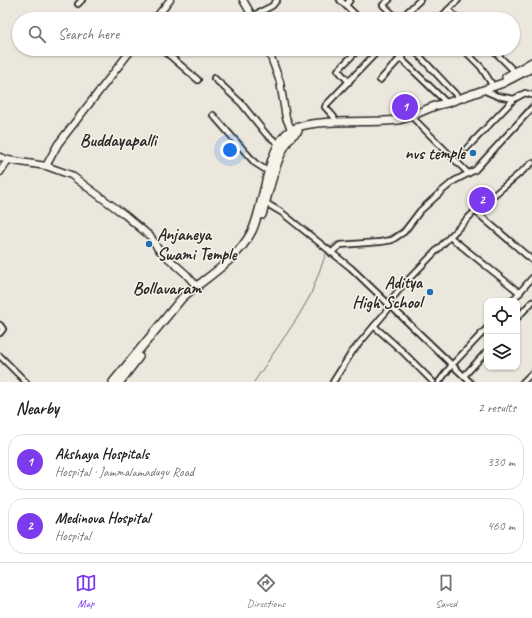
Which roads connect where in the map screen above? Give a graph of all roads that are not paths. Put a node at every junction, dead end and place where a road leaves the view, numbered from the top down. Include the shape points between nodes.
1 (170, 0) edge
2 (243, 0) edge
3 (277, 0) edge
4 (340, 0) edge
5 (350, 0) edge
6 (389, 0) edge
7 (420, 0) edge
8 (458, 0) edge
9 (346, 5) junction
10 (448, 10) joint
11 (161, 12) edge
12 (250, 12) edge
13 (262, 12) edge
14 (353, 12) edge
15 (391, 12) edge
16 (407, 12) edge
17 (450, 12) edge
18 (127, 56) edge
19 (170, 56) edge
20 (271, 56) edge
21 (352, 56) edge
22 (373, 56) edge
23 (420, 56) edge
24 (470, 56) edge
25 (499, 56) edge
26 (400, 58) joint
27 (532, 62) edge
28 (532, 68) edge
29 (516, 74) junction
30 (214, 78) dead end
31 (198, 80) dead end
32 (380, 80) dead end
33 (348, 82) junction
34 (492, 84) junction
35 (482, 90) junction
36 (532, 95) edge
37 (459, 98) junction
38 (514, 99) junction
39 (444, 103) junction
40 (532, 108) edge
41 (213, 115) dead end
42 (414, 119) junction
43 (336, 122) junction
44 (292, 132) junction
45 (279, 144) junction
46 (466, 149) dead end
47 (0, 157) edge
48 (8, 160) junction
49 (532, 164) edge
50 (46, 166) junction
51 (272, 167) junction
52 (0, 172) edge
53 (468, 173) junction
54 (263, 202) junction
55 (475, 212) junction
56 (450, 237) junction
57 (328, 251) junction
58 (532, 260) edge
59 (532, 278) edge
60 (197, 287) junction
61 (520, 293) junction
62 (515, 298) edge
63 (532, 302) edge
64 (389, 305) junction
65 (520, 315) edge
66 (0, 325) edge
67 (374, 326) junction
68 (484, 331) edge
69 (0, 333) edge
70 (484, 354) edge
71 (0, 356) edge
72 (451, 366) junction
73 (532, 374) edge
74 (464, 376) junction
75 (121, 378) edge
76 (26, 382) edge
77 (113, 382) edge
78 (333, 382) edge
79 (433, 382) edge
80 (438, 382) edge
81 (470, 382) edge
82 (522, 382) edge

1 - 11 main road
2 - 12 main road
3 - 13 street
4 - 9 street
5 - 9 street
6 - 15 street via 383,5
7 - 16 street
8 - 10 street
9 - 14 street
10 - 17 street
18 - 50 main road via 58,144
19 - 31 street
20 - 44 main road via 280,82 286,118
21 - 33 street via 338,70
22 - 33 street
23 - 37 street
24 - 34 street
25 - 29 street
26 - 32 street
26 - 39 street
27 - 29 main road
28 - 29 main road
29 - 34 main road
30 - 45 street via 241,103 266,134
33 - 43 street via 325,107
34 - 35 main road
34 - 37 main road
35 - 37 main road
35 - 38 street
36 - 38 street via 524,93
37 - 39 main road
38 - 46 street
39 - 42 main road
39 - 43 main road via 418,115 401,119
40 - 53 street via 475,170
41 - 51 street via 255,163
42 - 44 main road via 379,126 319,126
42 - 53 street
43 - 44 main road via 318,122
44 - 45 main road via 286,133
44 - 51 main road
45 - 51 main road
47 - 48 main road
48 - 50 main road
48 - 52 main road
49 - 55 street
50 - 60 main road via 71,175 125,215 151,237 158,249
51 - 54 main road
53 - 57 street via 442,191 404,232 392,240 340,245
54 - 57 street via 281,212
54 - 60 main road via 258,226 225,271 208,278
55 - 56 street
55 - 58 street
56 - 61 street
56 - 64 street via 402,286
57 - 64 street via 351,268
59 - 61 street
60 - 75 main road via 145,344
61 - 62 street
63 - 65 street
64 - 67 street
64 - 72 street
66 - 69 street via 3,329
67 - 78 street via 352,352
67 - 79 street
68 - 72 street
70 - 74 street
71 - 76 street
72 - 74 street
72 - 80 street
73 - 82 street
74 - 81 street
75 - 77 main road

